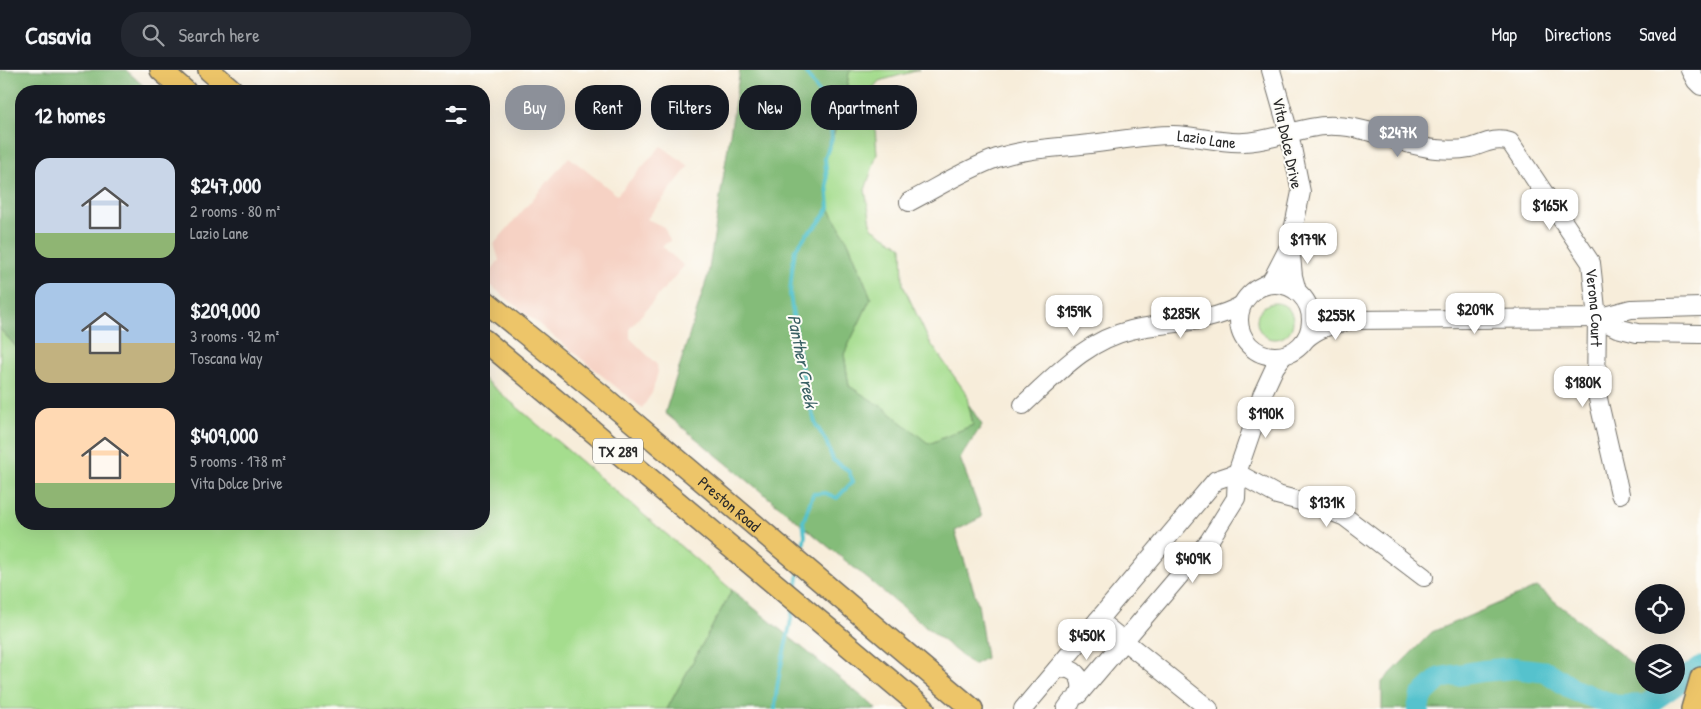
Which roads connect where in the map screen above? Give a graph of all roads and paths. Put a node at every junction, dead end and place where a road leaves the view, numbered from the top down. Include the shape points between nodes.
1 (161, 70) edge
2 (209, 70) edge
3 (1271, 70) edge
4 (1690, 70) edge
5 (179, 85) edge
6 (226, 85) edge
7 (1701, 86) edge
8 (1289, 133) junction
9 (1510, 142) joint
10 (909, 202) dead end
11 (1290, 245) junction
12 (1264, 285) junction
13 (1301, 295) junction
14 (490, 305) edge
15 (1242, 305) junction
16 (1701, 307) edge
17 (1597, 318) junction
18 (1204, 320) junction
19 (1352, 320) junction
20 (1701, 334) edge
21 (1306, 339) junction
22 (1248, 344) junction
23 (490, 345) edge
24 (1283, 356) junction
25 (1262, 395) junction
26 (1023, 405) dead end
27 (1236, 473) junction
28 (1620, 494) dead end
29 (1424, 577) dead end
30 (1098, 620) junction
31 (1124, 640) junction
32 (1057, 669) junction
33 (1701, 678) edge
34 (1074, 699) edge
35 (924, 709) edge
36 (972, 709) edge
37 (1023, 709) edge
38 (1209, 709) edge
39 (1692, 709) edge

1 - 5 main road
2 - 6 main road
3 - 8 street, Vita Dolce Drive
4 - 7 street
8 - 9 street, Lazio Lane via 1316,126 1357,128 1411,145 1436,149 1468,148 1496,139
8 - 10 street, Lazio Lane via 1246,142 1165,136 1020,152 987,162
8 - 11 street, Vita Dolce Drive via 1301,192
9 - 17 street, Verona Court via 1591,263
11 - 12 street, Vita Dolce Drive via 1274,276
11 - 13 street, Vita Dolce Drive via 1293,276
12 - 13 street via 1286,285
12 - 15 street via 1253,291
13 - 19 street via 1318,310
13 - 21 street via 1311,314
14 - 36 main road, Preston Road / TX 289
15 - 18 street
15 - 22 street via 1238,318
16 - 17 street via 1631,309
17 - 19 street
17 - 20 street via 1637,333
17 - 28 street, Verona Court via 1596,390
18 - 22 street via 1230,327
18 - 26 street via 1138,328 1106,338 1072,360
19 - 21 street via 1322,328
21 - 24 street via 1292,353
22 - 24 street via 1268,356
22 - 25 street via 1259,360
23 - 35 main road, Preston Road / TX 289
24 - 25 street
25 - 27 street via 1258,415
27 - 29 street via 1277,495 1345,517
27 - 30 street via 1216,480
27 - 31 street via 1236,498 1209,541
30 - 31 street
30 - 32 street
31 - 34 street
31 - 38 street
32 - 34 street via 1067,668 1076,672 1081,681
32 - 37 street
33 - 39 main road

